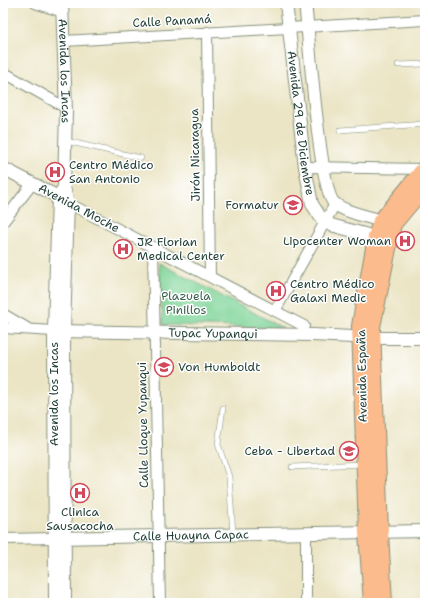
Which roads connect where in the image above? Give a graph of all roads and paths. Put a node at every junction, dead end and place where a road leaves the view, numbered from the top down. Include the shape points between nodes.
1 (35, 3) edge
2 (286, 3) edge
3 (305, 3) edge
4 (62, 8) edge
5 (425, 20) edge
6 (308, 27) junction
7 (289, 28) junction
8 (207, 32) junction
9 (64, 41) junction
10 (425, 64) edge
11 (398, 65) dead end
12 (3, 72) edge
13 (66, 108) junction
14 (425, 124) edge
15 (340, 130) dead end
16 (65, 140) junction
17 (141, 158) dead end
18 (322, 166) junction
19 (305, 167) junction
20 (3, 168) edge
21 (424, 169) edge
22 (32, 184) junction
23 (425, 186) edge
24 (63, 196) junction
25 (335, 204) junction
26 (324, 220) junction
27 (3, 222) edge
28 (387, 222) junction
29 (382, 238) junction
30 (153, 247) junction
31 (210, 277) junction
32 (275, 311) junction
33 (3, 314) edge
34 (304, 326) dead end
35 (3, 328) edge
36 (29, 329) junction
37 (59, 331) junction
38 (155, 332) junction
39 (366, 338) junction
40 (425, 338) edge
41 (223, 408) dead end
42 (365, 463) junction
43 (292, 467) dead end
44 (425, 531) edge
45 (373, 533) junction
46 (306, 534) junction
47 (233, 535) junction
48 (159, 536) junction
49 (59, 538) junction
50 (3, 539) edge
51 (55, 603) edge
52 (64, 603) edge
53 (160, 603) edge
54 (306, 603) edge
55 (372, 603) edge
56 (384, 603) edge

1 - 4 street
2 - 7 street, Avenida 29 de Diciembre
3 - 6 street, Avenida 29 de Diciembre
4 - 9 street, Avenida los Incas
5 - 6 street, Calle Panamá
6 - 7 street, Calle Panamá
6 - 18 street, Avenida 29 de Diciembre
7 - 8 street, Calle Panamá
7 - 19 street, Avenida 29 de Diciembre
8 - 9 street, Calle Panamá
8 - 31 street, Jirón Nicaragua
9 - 13 street, Avenida los Incas
10 - 11 lane
12 - 13 street
13 - 16 street, Avenida los Incas
14 - 15 lane
16 - 17 lane
16 - 24 street, Avenida los Incas
18 - 19 street
18 - 21 street
18 - 25 street, Avenida 29 de Diciembre via 326,188
19 - 26 street, Avenida 29 de Diciembre via 312,204
20 - 22 street, Avenida Moche
21 - 28 main road, Avenida España
22 - 24 street, Avenida Moche
22 - 27 street
23 - 28 main road, Avenida España
24 - 30 street, Avenida Moche
24 - 37 street, Avenida los Incas
25 - 26 street
25 - 28 street
26 - 29 street, Avenida 29 de Diciembre via 331,225
26 - 32 street
28 - 29 main road, Avenida España
29 - 39 main road, Avenida España via 372,327
30 - 31 street, Avenida Moche
30 - 38 street, Calle Lloque Yupanqui
31 - 32 street, Avenida Moche
32 - 34 street, Avenida Moche
33 - 36 street
35 - 36 street
36 - 37 street
37 - 38 street, Tupac Yupanqui
37 - 49 street, Avenida los Incas
38 - 39 street, Tupac Yupanqui
38 - 48 street, Calle Lloque Yupanqui
39 - 40 street, Tupac Yupanqui
39 - 42 main road, Avenida España
39 - 45 main road, Avenida España
41 - 47 lane via 218,444 229,478
42 - 43 lane
42 - 45 main road, Avenida España
44 - 45 street, Calle Huayna Capac
45 - 46 street, Calle Huayna Capac
45 - 55 main road, Avenida España
45 - 56 main road, Avenida España
46 - 47 street, Calle Huayna Capac
46 - 54 street
47 - 48 street, Calle Huayna Capac
48 - 49 street, Calle Huayna Capac
48 - 53 street, Calle Lloque Yupanqui
49 - 50 street, Calle Huayna Capac
49 - 51 street, Avenida los Incas
49 - 52 street, Avenida los Incas

